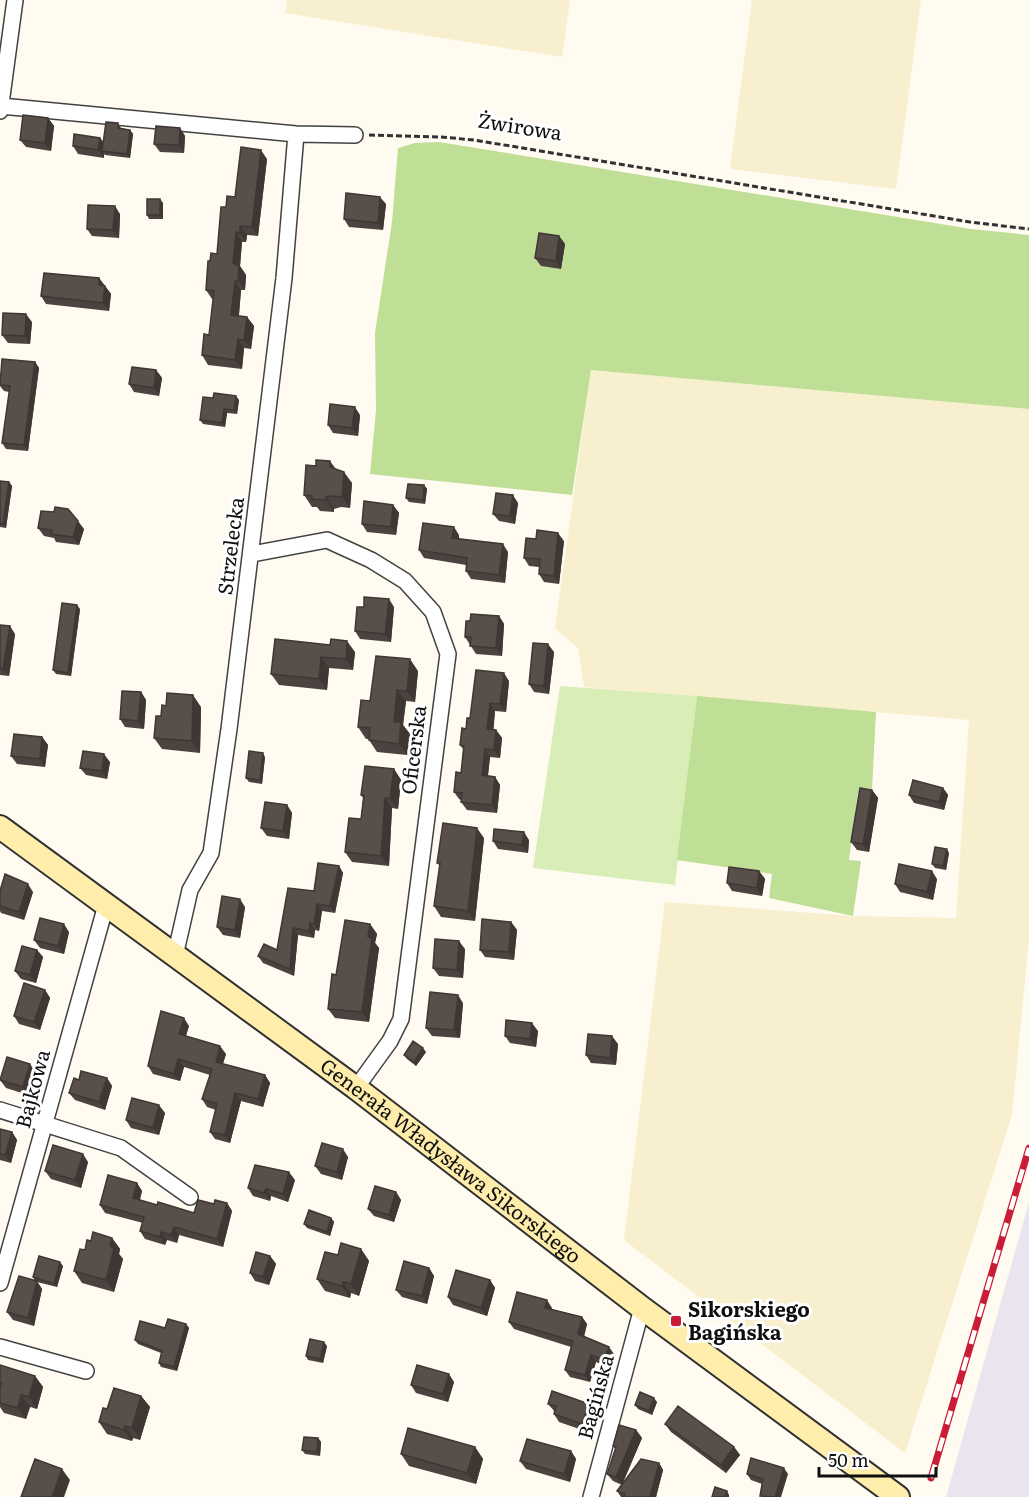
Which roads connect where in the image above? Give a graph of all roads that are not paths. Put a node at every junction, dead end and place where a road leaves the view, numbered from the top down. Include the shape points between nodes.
1 (15, 0) edge
2 (1, 106) edge
3 (0, 111) edge
4 (296, 134) junction
5 (355, 135) road end
6 (252, 554) junction
7 (0, 827) edge
8 (105, 905) junction
9 (176, 956) junction
10 (356, 1088) junction
11 (0, 1110) edge
12 (46, 1123) junction
13 (190, 1197) dead end
14 (1, 1275) edge
15 (642, 1308) junction
16 (0, 1347) edge
17 (86, 1371) dead end
18 (591, 1497) edge
19 (898, 1497) edge

1 - 2 street
2 - 3 street
2 - 4 street
4 - 5 street
4 - 6 street, Strzelecka via 284,279
6 - 9 street, Strzelecka via 211,853 190,890
6 - 10 street, Oficerska via 327,540 371,560 405,581 433,612 448,654 401,1018 390,1041
7 - 8 street, Generała Władysława Sikorskiego
8 - 9 street, Generała Władysława Sikorskiego
8 - 12 street, Bajkowa
9 - 10 street, Generała Władysława Sikorskiego
10 - 15 street, Generała Władysława Sikorskiego
11 - 12 street
12 - 13 street via 121,1148
12 - 14 street, Bajkowa
15 - 18 street, Bagińska
15 - 19 street, Generała Władysława Sikorskiego
16 - 17 street

